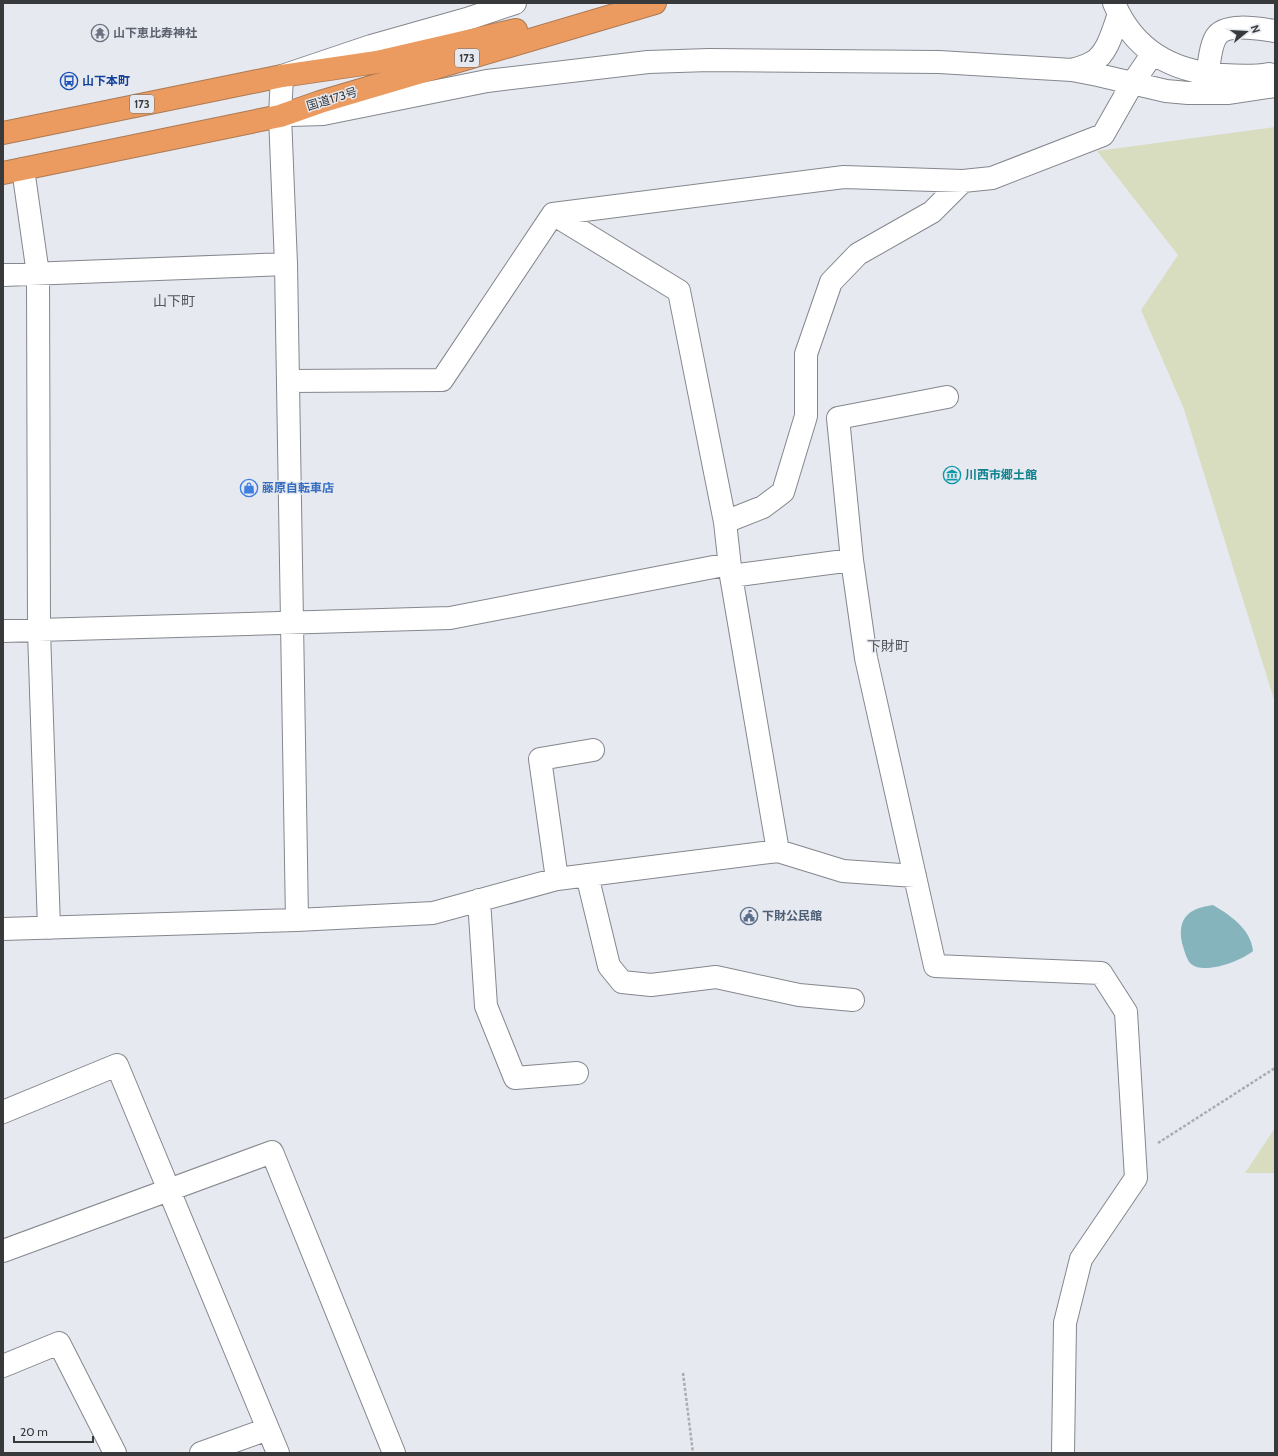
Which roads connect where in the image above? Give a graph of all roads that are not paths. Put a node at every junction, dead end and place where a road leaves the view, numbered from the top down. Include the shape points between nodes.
1 (515, 3) edge
2 (634, 3) edge
3 (655, 3) edge
4 (1117, 8) edge
5 (1275, 31) edge
6 (1153, 53) junction
7 (1072, 70) junction
8 (1275, 72) edge
9 (282, 76) junction
10 (1132, 84) junction
11 (1207, 84) junction
12 (1275, 86) edge
13 (280, 116) junction
14 (3, 133) edge
15 (13, 171) edge
16 (963, 180) junction
17 (554, 214) junction
18 (286, 264) junction
19 (38, 274) junction
20 (3, 275) edge
21 (288, 381) junction
22 (947, 397) dead end
23 (725, 522) junction
24 (852, 560) junction
25 (730, 570) junction
26 (292, 623) junction
27 (3, 631) edge
28 (39, 631) junction
29 (593, 750) dead end
30 (778, 851) junction
31 (587, 875) junction
32 (915, 876) junction
33 (557, 879) junction
34 (478, 900) junction
35 (297, 920) junction
36 (49, 928) junction
37 (3, 929) edge
38 (853, 1000) dead end
39 (577, 1073) dead end
40 (3, 1112) edge
41 (169, 1190) junction
42 (3, 1251) edge
43 (3, 1366) edge
44 (268, 1429) junction
45 (115, 1453) edge
46 (201, 1453) edge
47 (278, 1453) edge
48 (394, 1453) edge
49 (1063, 1453) edge

1 - 9 street via 371,46
2 - 9 highway, 173 via 377,62
3 - 13 highway, 国道173号 / 173
4 - 6 street via 1131,32
4 - 7 street via 1108,44 1101,55 1093,62
5 - 11 street via 1254,28 1227,29 1221,32 1215,40
6 - 10 street
6 - 11 street
7 - 10 street
7 - 13 street via 939,62 648,62 487,82 323,114
8 - 11 street via 1259,76 1240,76
9 - 13 street
9 - 14 highway, 173
10 - 11 street via 1166,91
10 - 16 street via 1104,135 992,178
11 - 12 street via 1257,90
13 - 15 highway, 国道173号 / 173
13 - 18 street
15 - 19 street
16 - 17 street via 844,177
16 - 23 street via 932,212 858,254 831,282 806,354 806,416 783,492 763,506
17 - 21 street via 442,380
17 - 23 street via 680,291
18 - 19 street
18 - 21 street
19 - 20 street
19 - 28 street
21 - 26 street
22 - 24 street via 838,418
23 - 25 street
24 - 25 street
24 - 32 street via 866,658
25 - 26 street via 450,618
25 - 30 street
26 - 28 street
26 - 35 street
27 - 28 street
28 - 36 street
29 - 33 street via 540,759
30 - 31 street
30 - 32 street via 843,871
31 - 33 street
31 - 38 street via 609,966 622,982 651,985 716,977 799,995
32 - 49 street via 935,966 1101,973 1126,1012 1136,1178 1081,1259 1065,1323
33 - 34 street
34 - 35 street via 433,913
34 - 39 street via 486,1006 515,1078
35 - 36 street
36 - 37 street
40 - 41 street via 117,1065
41 - 42 street
41 - 44 street
41 - 48 street via 272,1152
43 - 45 street via 59,1342
44 - 46 street
44 - 47 street

